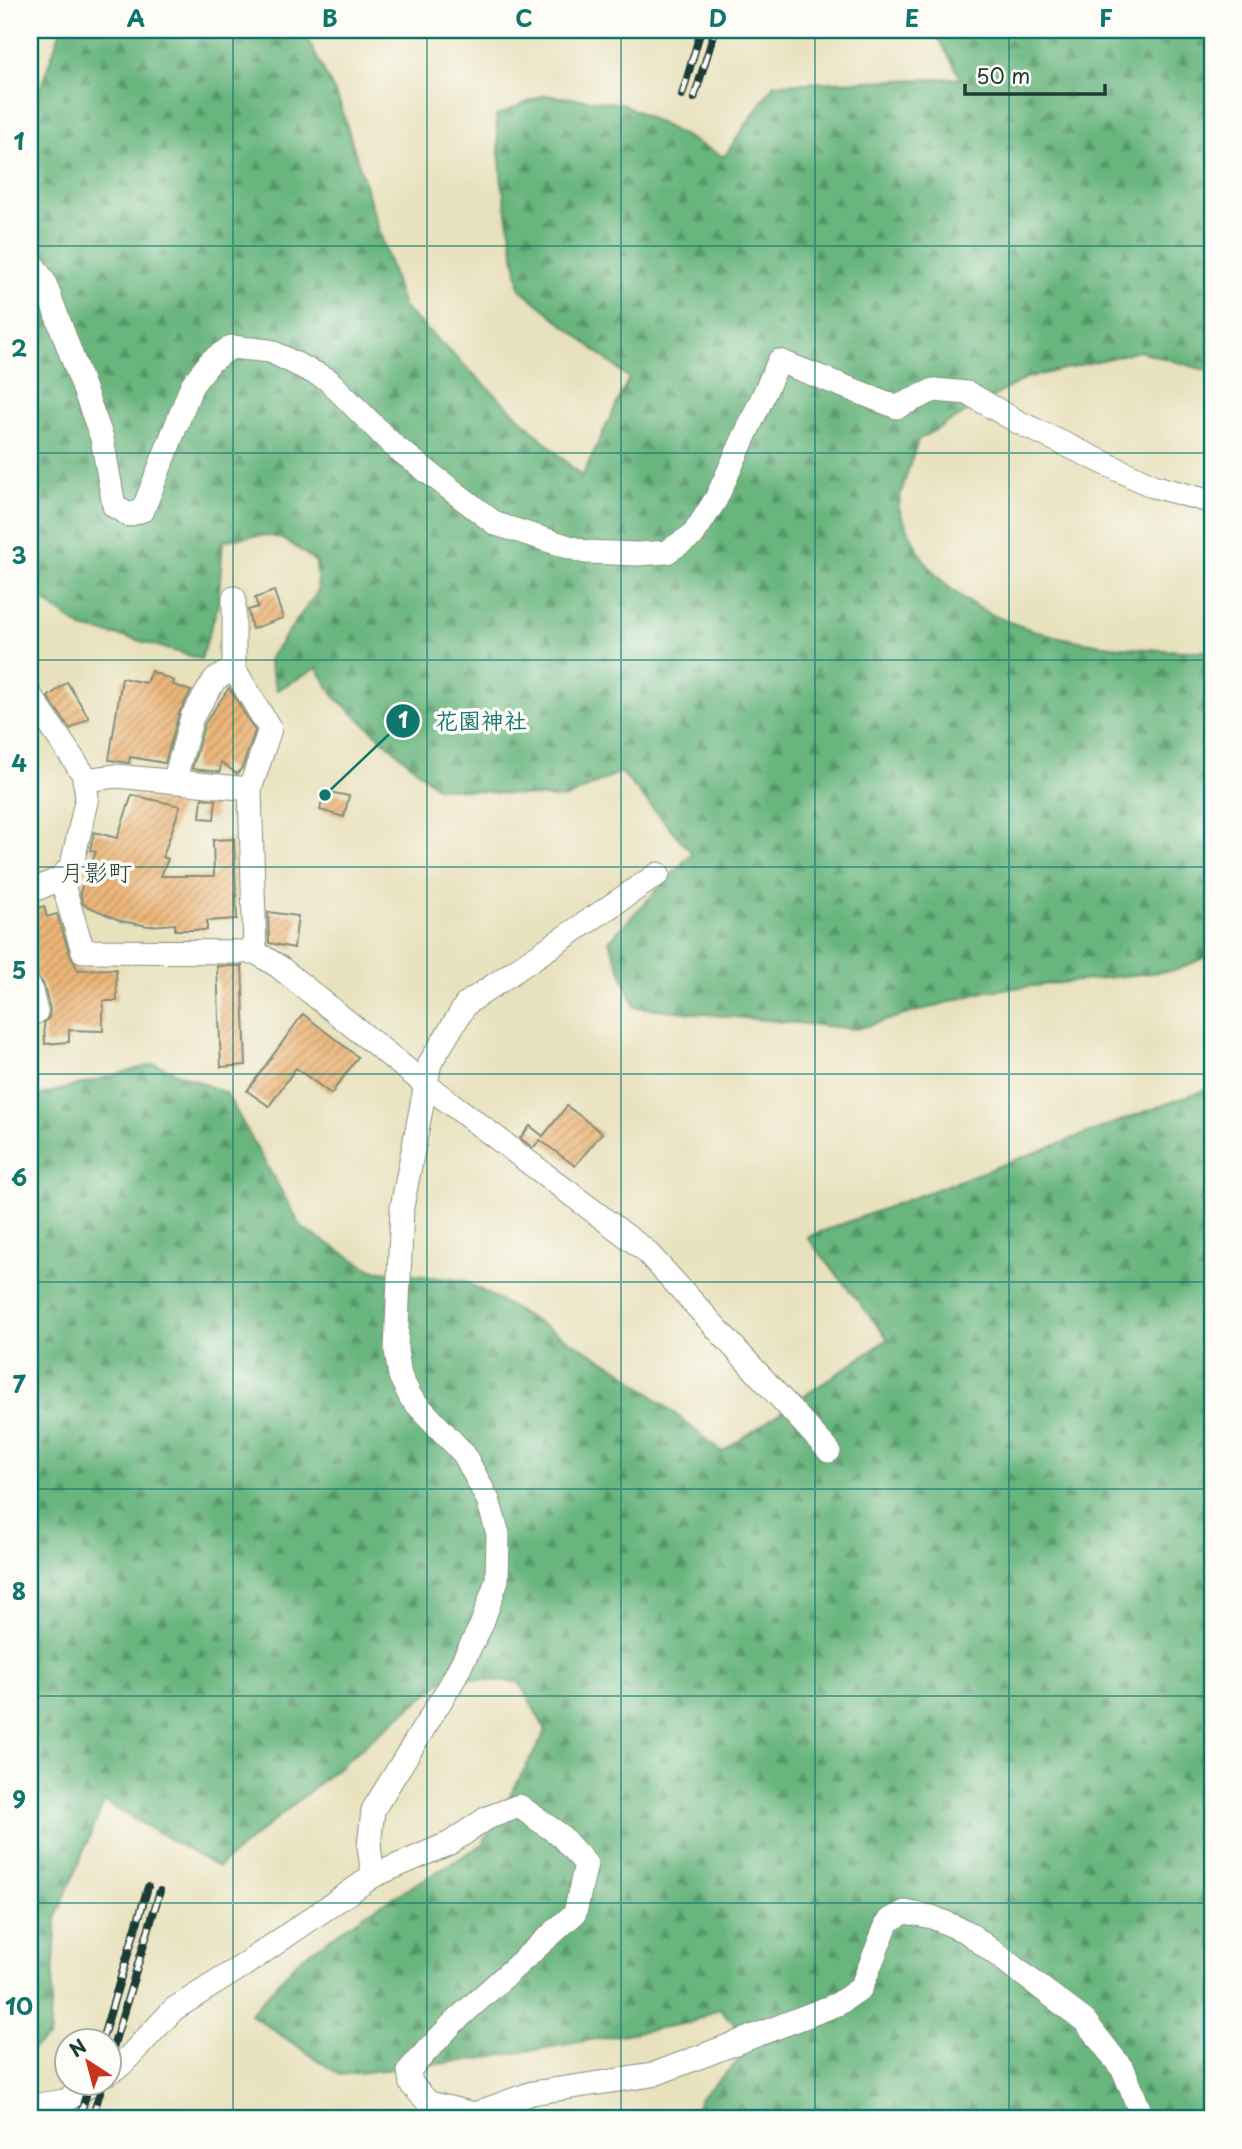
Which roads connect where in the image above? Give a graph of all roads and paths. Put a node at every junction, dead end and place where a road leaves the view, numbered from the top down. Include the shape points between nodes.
1 (30, 260) edge
2 (1212, 502) edge
3 (234, 598) dead end
4 (234, 669) junction
5 (30, 695) edge
6 (84, 780) junction
7 (174, 782) junction
8 (250, 789) junction
9 (658, 874) dead end
10 (61, 878) junction
11 (30, 892) edge
12 (255, 952) junction
13 (30, 987) edge
14 (36, 1012) dead end
15 (425, 1084) junction
16 (829, 1451) dead end
17 (373, 1876) junction
18 (122, 2064) edge
19 (73, 2096) edge
20 (30, 2106) edge
21 (1212, 2112) edge
22 (1143, 2119) edge
23 (1209, 2119) edge

1 - 2 street via 44,281 102,438 114,506 129,515 143,510 192,385 211,361 231,347 270,351 327,379 394,446 496,524 585,552 667,552 693,536 716,499 779,361 897,407 934,390 968,393 1153,486
3 - 4 street
4 - 7 street via 215,679 192,717
4 - 8 street via 271,729
5 - 6 street
6 - 7 street via 116,776
6 - 10 street via 84,819 72,865
7 - 8 street
8 - 12 street
9 - 15 street via 466,1004 430,1063
10 - 11 street
10 - 12 street via 83,951
12 - 15 street via 278,965
13 - 14 street
15 - 16 street via 645,1250
15 - 17 street via 402,1207 396,1350 400,1376 411,1398 464,1454 488,1500 498,1534 497,1580 481,1626 451,1684 373,1810 369,1846
17 - 18 street via 174,2009
17 - 22 street via 450,1843 486,1818 519,1806 560,1835 586,1864 575,1913 453,2023 410,2070 411,2084 429,2103 447,2109 474,2114 532,2093 652,2075 838,2004 861,1988 888,1921 905,1912 932,1917 967,1932 1085,2021 1124,2071
19 - 20 street
21 - 23 street

